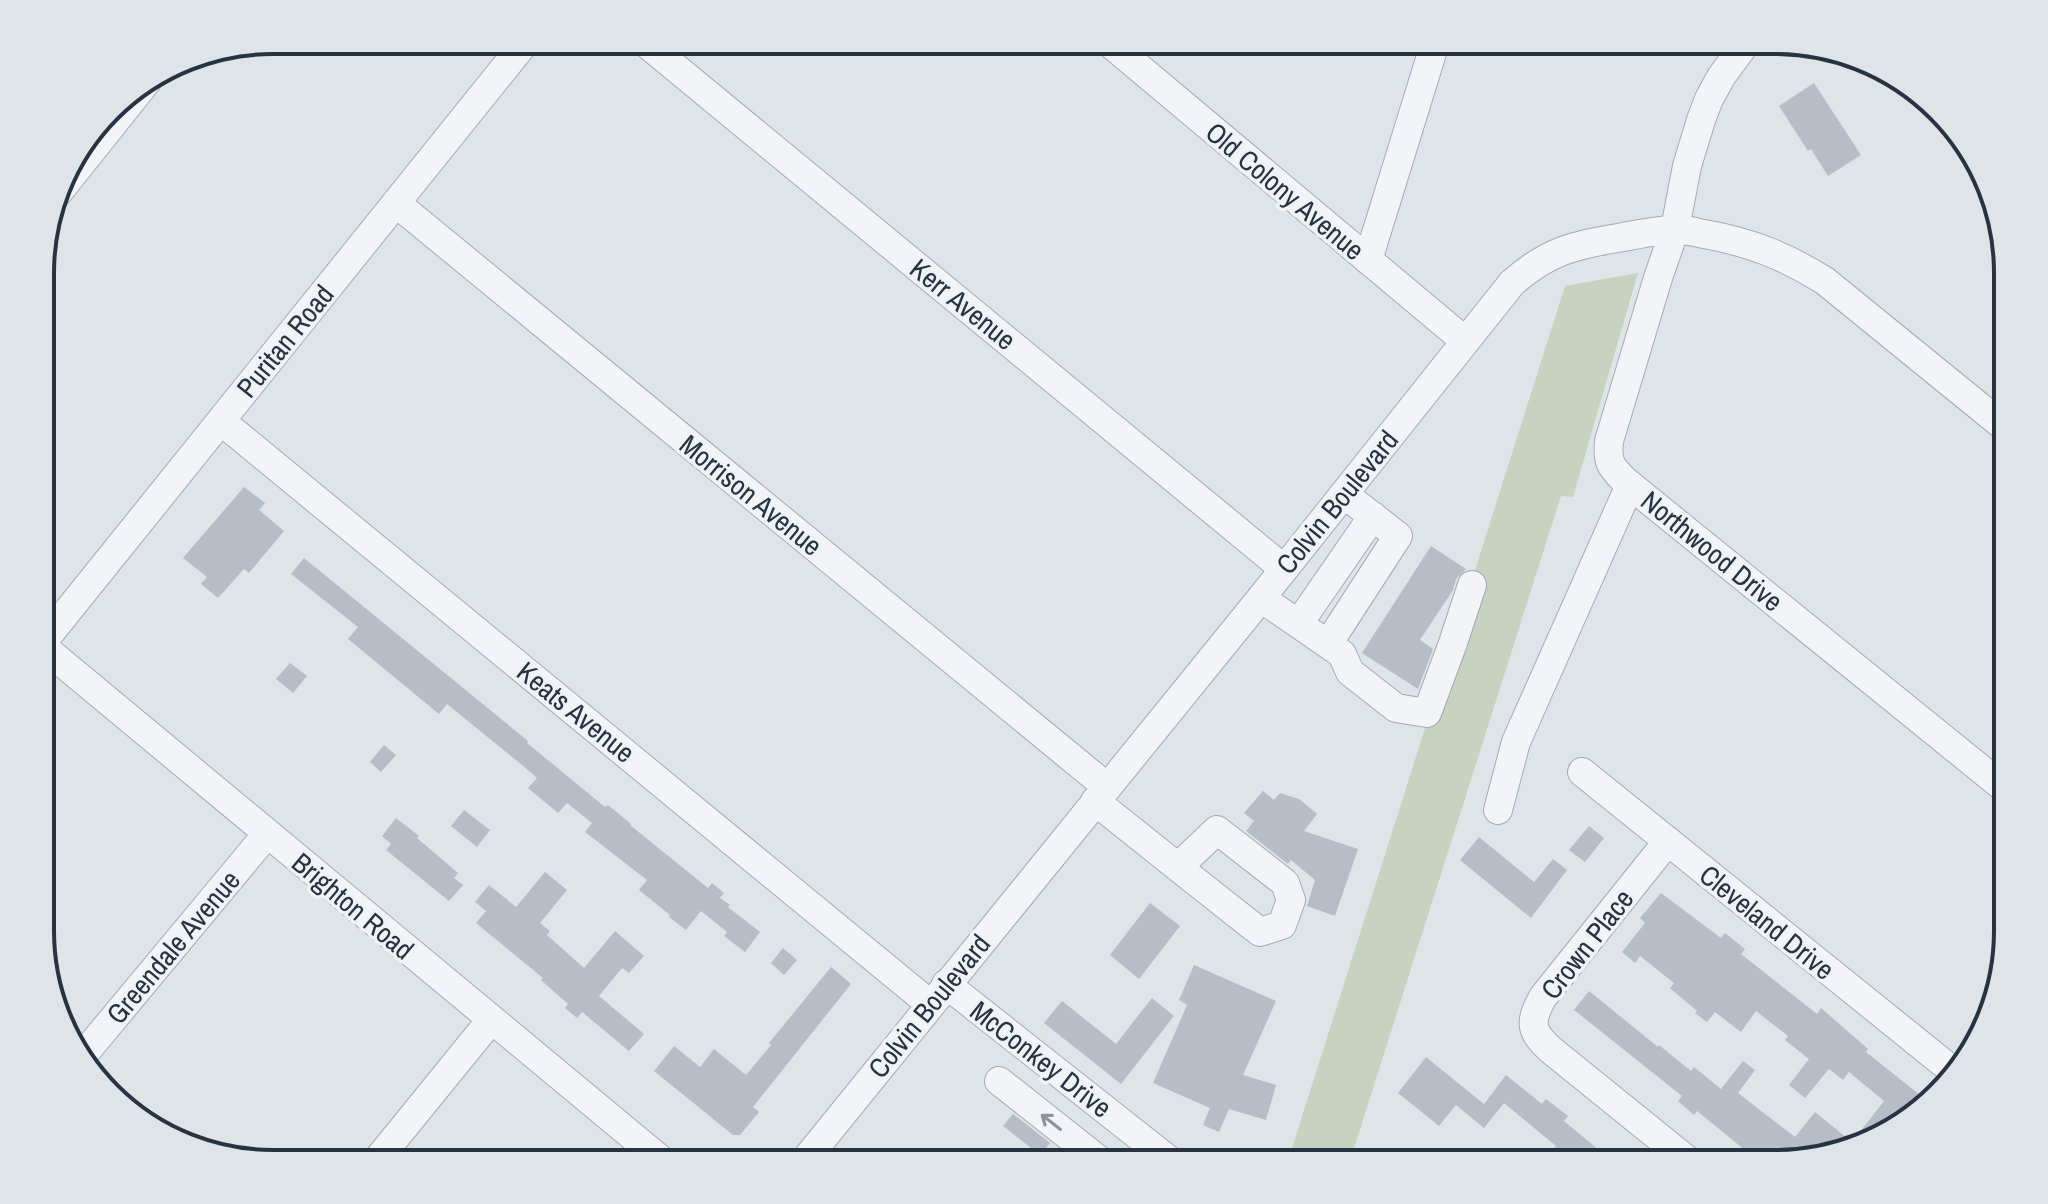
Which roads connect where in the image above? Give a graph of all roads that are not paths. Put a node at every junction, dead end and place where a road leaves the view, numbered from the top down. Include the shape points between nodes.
1 (516, 54) edge
2 (659, 54) edge
3 (1123, 54) edge
4 (1432, 54) edge
5 (1738, 54) edge
6 (112, 125) edge
7 (90, 152) edge
8 (396, 203) junction
9 (1675, 229) junction
10 (1368, 260) junction
11 (1465, 341) junction
12 (1994, 418) edge
13 (221, 421) junction
14 (1630, 485) junction
15 (1344, 494) junction
16 (1373, 516) junction
17 (1284, 569) junction
18 (1472, 585) dead end
19 (1261, 598) junction
20 (1299, 623) junction
21 (54, 629) edge
22 (1328, 644) junction
23 (54, 654) edge
24 (1582, 772) dead end
25 (1994, 780) edge
26 (1101, 794) junction
27 (1498, 810) dead end
28 (267, 834) junction
29 (1668, 841) junction
30 (1178, 867) dead end
31 (938, 994) junction
32 (491, 1020) junction
33 (88, 1049) edge
34 (1947, 1066) edge
35 (999, 1081) dead end
36 (385, 1150) edge
37 (649, 1150) edge
38 (813, 1150) edge
39 (1086, 1150) edge
40 (1155, 1150) edge
41 (1675, 1150) edge

1 - 8 street, Puritan Road
2 - 17 street, Kerr Avenue
3 - 10 street, Old Colony Avenue
4 - 10 street
5 - 9 street, Northwood Drive via 1701,120
6 - 7 street
8 - 13 street, Puritan Road
8 - 26 street, Morrison Avenue
9 - 11 street, Colvin Boulevard via 1587,243 1548,256 1512,283
9 - 12 street, Colvin Boulevard via 1752,245 1799,265
9 - 14 street, Northwood Drive via 1609,441 1612,469
10 - 11 street, Old Colony Avenue
11 - 15 street, Colvin Boulevard
13 - 21 street, Puritan Road
13 - 31 street, Keats Avenue
14 - 25 street, Northwood Drive
14 - 27 street via 1516,742
15 - 16 street
15 - 17 street, Colvin Boulevard
16 - 20 street
16 - 22 street via 1398,536
17 - 19 street, Colvin Boulevard
18 - 22 street via 1427,713 1396,708 1350,672 1342,654
19 - 20 street
19 - 26 street, Colvin Boulevard
20 - 22 street
23 - 28 street, Brighton Road
24 - 29 street, Cleveland Drive
26 - 30 street, Morrison Avenue
26 - 31 street, Colvin Boulevard
28 - 32 street, Brighton Road
28 - 33 street, Greendale Avenue
29 - 34 street, Cleveland Drive
29 - 41 street, Crown Place via 1543,997 1533,1022 1535,1033 1551,1050
31 - 38 street, Colvin Boulevard
31 - 40 street, McConkey Drive
32 - 36 street
32 - 37 street, Brighton Road
39 -> 35 street

